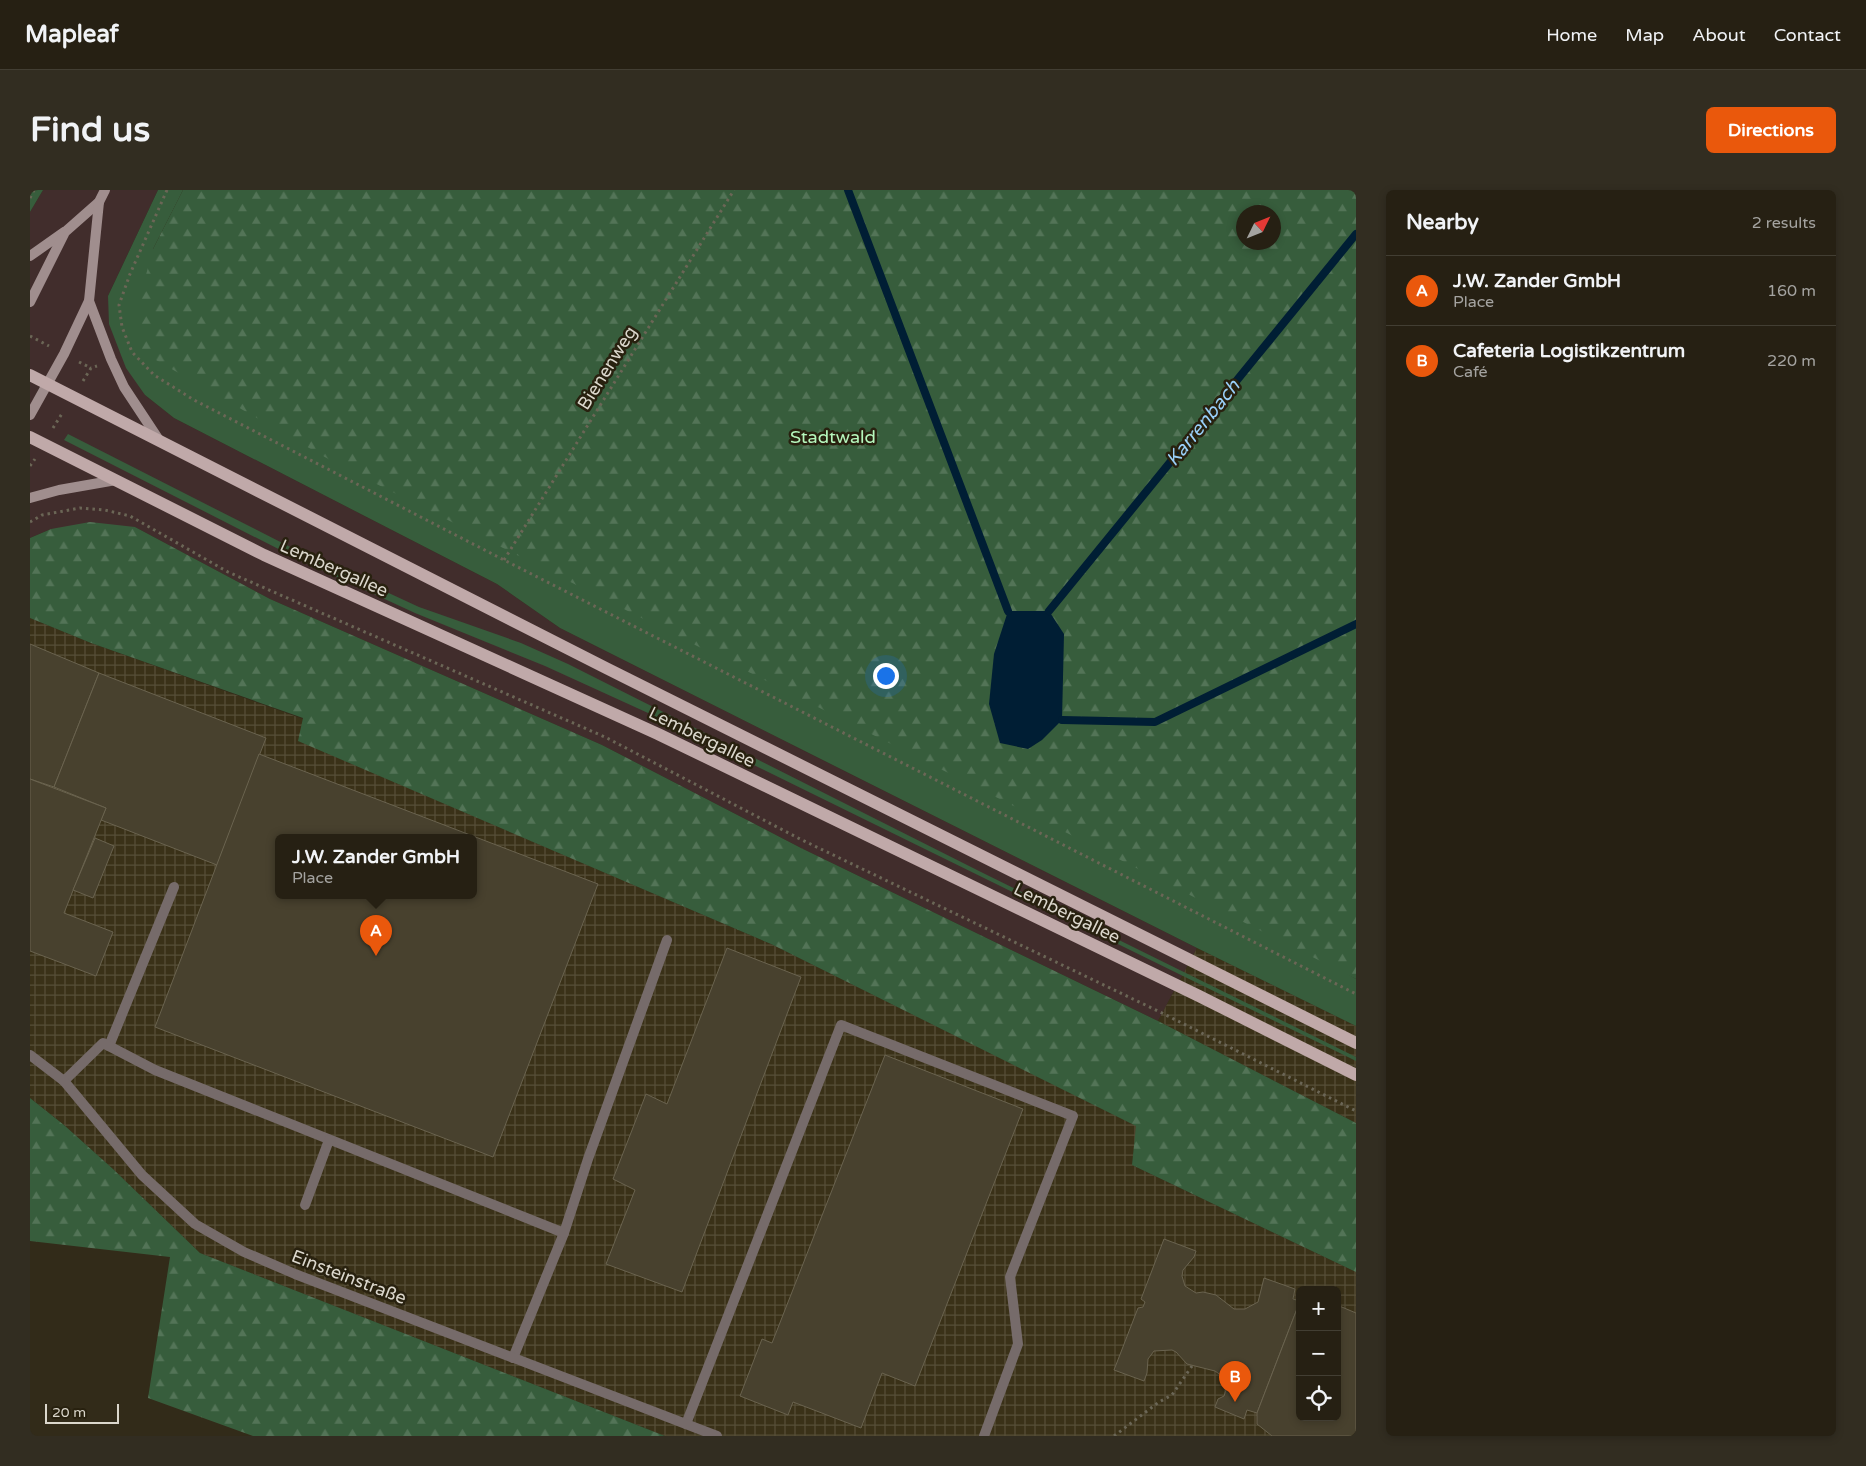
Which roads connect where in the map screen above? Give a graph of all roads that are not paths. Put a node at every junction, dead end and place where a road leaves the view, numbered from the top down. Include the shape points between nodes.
1 (105, 190) edge
2 (99, 202) junction
3 (65, 232) junction
4 (30, 256) edge
5 (89, 300) junction
6 (30, 302) edge
7 (30, 375) edge
8 (48, 384) junction
9 (30, 415) edge
10 (30, 437) edge
11 (159, 441) junction
12 (116, 480) junction
13 (30, 498) edge
14 (174, 886) dead end
15 (667, 940) dead end
16 (1356, 1043) edge
17 (109, 1046) junction
18 (30, 1056) edge
19 (1356, 1075) edge
20 (64, 1081) junction
21 (329, 1140) junction
22 (305, 1205) dead end
23 (564, 1233) junction
24 (513, 1358) junction
25 (686, 1424) junction
26 (717, 1436) edge
27 (984, 1436) edge

1 - 2 main road
2 - 3 main road
2 - 5 main road
3 - 4 main road
3 - 6 main road
5 - 8 main road
5 - 11 main road via 124,387
7 - 8 main road, Lembergallee
8 - 9 main road
8 - 11 main road, Lembergallee
10 - 12 main road, Lembergallee
11 - 16 main road, Lembergallee
12 - 13 main road
12 - 19 main road, Lembergallee via 264,555 667,738
14 - 17 street
15 - 23 street
17 - 20 street via 103,1043
17 - 21 street via 155,1070
18 - 20 street, Einsteinstraße
20 - 24 street, Einsteinstraße via 142,1175 195,1224 244,1252 295,1274
21 - 22 street
21 - 23 street
23 - 24 street
24 - 25 street, Einsteinstraße
25 - 26 street, Einsteinstraße
25 - 27 street via 840,1025 1073,1116 1010,1278 1018,1344

